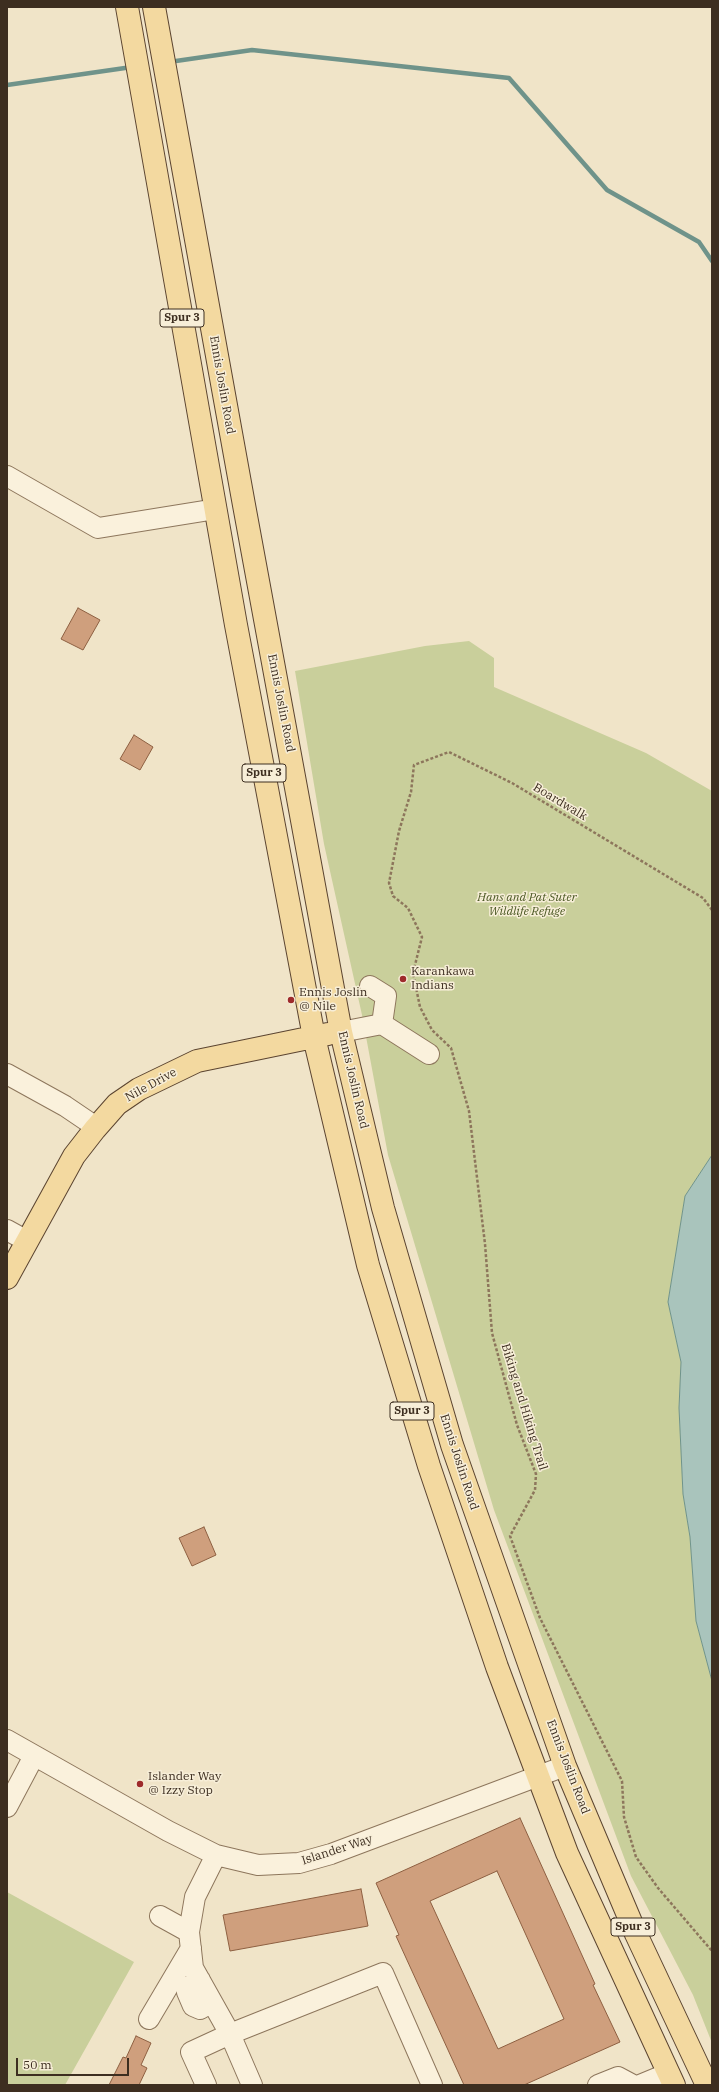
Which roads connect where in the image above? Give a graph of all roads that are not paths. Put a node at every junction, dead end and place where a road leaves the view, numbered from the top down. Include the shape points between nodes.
1 (155, 9) edge
2 (128, 12) edge
3 (7, 476) edge
4 (244, 504) junction
5 (216, 509) junction
6 (370, 986) dead end
7 (382, 1024) junction
8 (341, 1032) junction
9 (314, 1037) junction
10 (428, 1054) dead end
11 (7, 1074) edge
12 (96, 1127) junction
13 (7, 1230) edge
14 (27, 1241) junction
15 (7, 1278) edge
16 (7, 1740) edge
17 (34, 1756) junction
18 (565, 1766) junction
19 (538, 1776) junction
20 (7, 1807) edge
21 (216, 1855) junction
22 (160, 1916) dead end
23 (190, 1940) junction
24 (149, 2019) dead end
25 (230, 2034) junction
26 (671, 2079) edge
27 (206, 2085) edge
28 (252, 2085) edge
29 (432, 2085) edge
30 (598, 2085) edge
31 (633, 2085) edge
32 (640, 2085) edge
33 (707, 2085) edge

1 - 4 main road, Ennis Joslin Road / Spur 3
2 - 5 main road, Spur 3
3 - 5 street via 98,528
4 - 5 main road
4 - 8 main road, Ennis Joslin Road / Spur 3
5 - 9 main road, Spur 3
6 - 7 street via 386,996
7 - 8 street
7 - 10 street
8 - 9 main road, Nile Drive
8 - 18 main road, Ennis Joslin Road / Spur 3 via 383,1208 452,1444
9 - 12 main road, Nile Drive via 197,1061 139,1089 117,1104
9 - 19 main road, Spur 3 via 368,1265 424,1451 497,1667
11 - 12 street via 65,1106
12 - 14 main road, Nile Drive via 74,1156
13 - 14 street
14 - 15 main road, Nile Drive
16 - 17 street, Islander Way
17 - 20 street
17 - 21 street, Islander Way
18 - 19 street, Islander Way
18 - 33 main road, Ennis Joslin Road / Spur 3 via 636,1934
19 - 21 street, Islander Way via 338,1851 299,1863 258,1865
19 - 26 main road, Spur 3 via 567,1853
21 - 23 street via 195,1897
22 - 23 street
23 - 24 street
23 - 25 street via 193,1968
25 - 27 street via 191,2052
25 - 28 street
25 - 29 street via 383,1973
26 - 32 street
30 - 31 street via 618,2077

